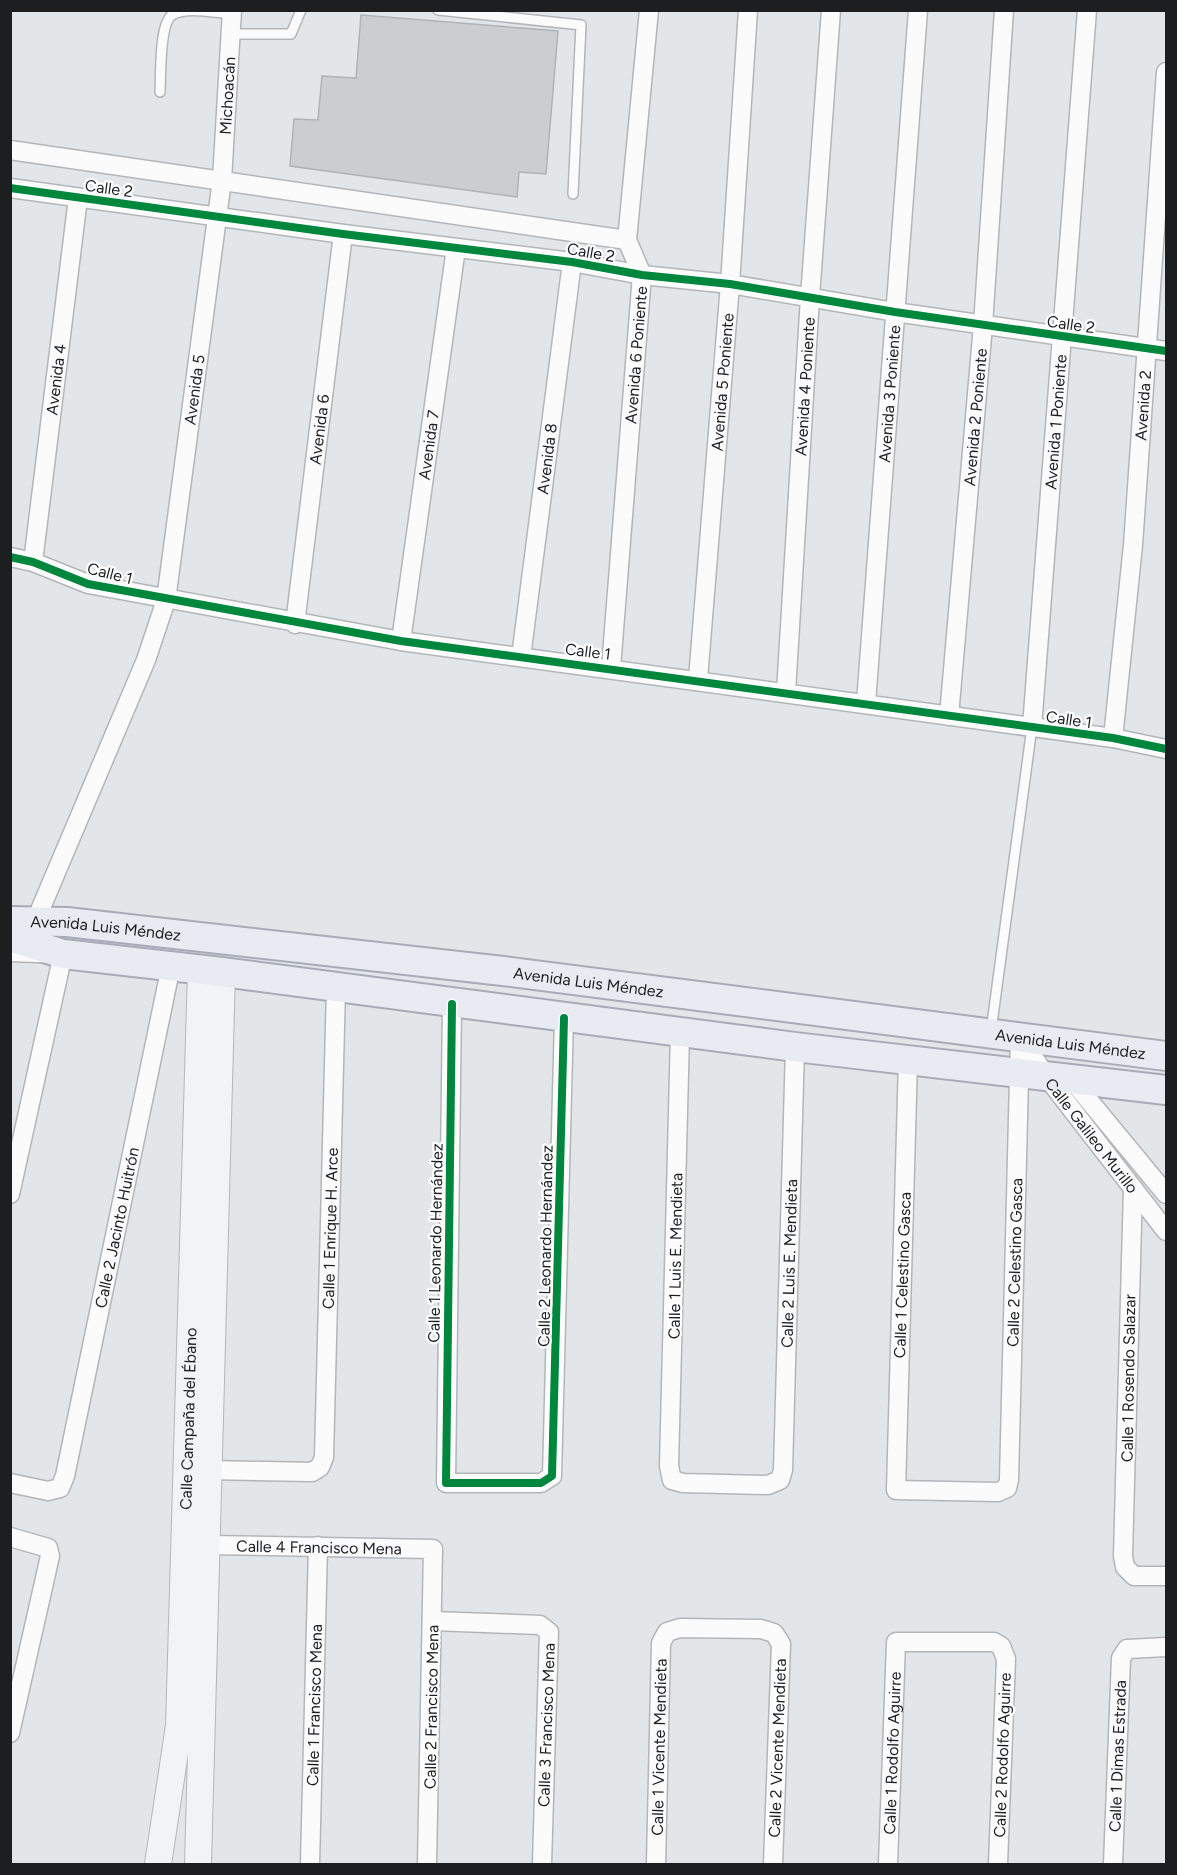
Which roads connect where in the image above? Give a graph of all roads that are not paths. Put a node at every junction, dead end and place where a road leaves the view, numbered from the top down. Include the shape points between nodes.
1 (301, 10) edge
2 (438, 10) edge
3 (650, 10) edge
4 (748, 10) edge
5 (831, 10) edge
6 (918, 10) edge
7 (1004, 10) edge
8 (1087, 10) edge
9 (232, 12) edge
10 (231, 34) junction
11 (1167, 72) edge
12 (160, 92) dead end
13 (10, 150) edge
14 (222, 180) junction
15 (10, 188) edge
16 (573, 194) dead end
17 (78, 198) junction
18 (216, 217) junction
19 (343, 234) junction
20 (627, 240) junction
21 (456, 248) junction
22 (572, 262) junction
23 (642, 275) junction
24 (730, 284) junction
25 (810, 297) junction
26 (895, 312) junction
27 (983, 325) junction
28 (1064, 336) junction
29 (1146, 348) junction
30 (1167, 351) edge
31 (10, 557) edge
32 (33, 562) junction
33 (166, 600) junction
34 (295, 624) junction
35 (401, 641) junction
36 (521, 657) junction
37 (611, 668) junction
38 (698, 679) junction
39 (786, 692) junction
40 (867, 703) junction
41 (949, 716) junction
42 (1032, 727) junction
43 (1113, 738) junction
44 (1167, 749) edge
45 (23, 922) edge
46 (10, 937) edge
47 (10, 952) edge
48 (63, 954) junction
49 (171, 966) junction
50 (211, 971) junction
51 (336, 987) junction
52 (452, 1004) junction
53 (564, 1018) junction
54 (680, 1033) junction
55 (991, 1033) junction
56 (1020, 1037) junction
57 (795, 1047) junction
58 (1167, 1056) edge
59 (908, 1060) junction
60 (1046, 1076) junction
61 (1167, 1090) edge
62 (1133, 1188) junction
63 (10, 1194) edge
64 (1167, 1194) edge
65 (1167, 1231) edge
66 (209, 1470) junction
67 (552, 1476) joint
68 (780, 1480) joint
69 (10, 1483) edge
70 (1007, 1488) joint
71 (10, 1537) edge
72 (207, 1545) junction
73 (318, 1546) junction
74 (433, 1549) joint
75 (1167, 1576) edge
76 (433, 1621) junction
77 (667, 1632) joint
78 (896, 1642) joint
79 (1167, 1647) edge
80 (10, 1732) edge
81 (158, 1864) edge
82 (198, 1864) edge
83 (310, 1864) edge
84 (427, 1864) edge
85 (542, 1864) edge
86 (656, 1864) edge
87 (772, 1864) edge
88 (888, 1864) edge
89 (998, 1864) edge
90 (1113, 1864) edge

1 - 10 lane via 291,34
2 - 16 lane via 581,26
3 - 20 street, Avenida 6 Poniente
4 - 24 street, Avenida 5 Poniente
5 - 25 street, Avenida 4 Poniente
6 - 26 street, Avenida 3 Poniente
7 - 27 street, Avenida 2 Poniente
8 - 28 street, Avenida 1 Poniente
9 - 10 street, Michoacán
9 - 12 lane via 186,11 171,15 164,25
10 - 14 street, Michoacán
11 - 29 street, Avenida 2
13 - 14 street, Calle 2
14 - 18 street, Avenida 5
14 - 20 street, Calle 2
15 - 17 street, Calle 2
17 - 18 street, Calle 2
17 - 32 street, Avenida 4
18 - 19 street, Calle 2
18 - 33 street, Avenida 5
19 - 21 street, Calle 2
19 - 34 street, Avenida 6
20 - 23 street, Avenida 6 Poniente
21 - 22 street, Calle 2
21 - 35 street, Avenida 7
22 - 23 street, Calle 2
22 - 36 street, Avenida 8
23 - 24 street, Calle 2
23 - 37 street, Avenida 6 Poniente
24 - 25 street, Calle 2
24 - 38 street, Avenida 5 Poniente
25 - 26 street, Calle 2
25 - 39 street, Avenida 4 Poniente
26 - 27 street, Calle 2
26 - 40 street, Avenida 3 Poniente
27 - 28 street, Calle 2
27 - 41 street, Avenida 2 Poniente
28 - 29 street, Calle 2
28 - 42 street, Avenida 1 Poniente
29 - 30 street, Calle 2
29 - 43 street, Avenida 2 via 1133,545
31 - 32 street, Calle 1
32 - 33 street, Calle 1 via 88,584
33 - 34 street, Calle 1
33 - 45 street, Avenida 5 via 146,660
34 - 35 street, Calle 1
35 - 36 street, Calle 1
36 - 37 street, Calle 1
37 - 38 street, Calle 1
38 - 39 street, Calle 1
39 - 40 street, Calle 1
40 - 41 street, Calle 1
41 - 42 street, Calle 1
42 - 43 street, Calle 1
42 - 55 lane
43 - 44 street, Calle 1
45 - 55 main road, Avenida Luis Méndez via 67,922 503,971
46 - 48 main road, Avenida Luis Méndez
47 - 48 street, Avenida Luis Méndez
48 - 49 main road, Avenida Luis Méndez
48 - 63 street
49 - 50 main road, Avenida Luis Méndez
49 - 69 street, Calle 2 Jacinto Huitrón via 65,1476 60,1488 48,1491
50 - 51 main road, Avenida Luis Méndez
50 - 66 street, Calle Campaña del Ébano
50 - 81 street, Calle Campaña del Ébano via 179,1726
51 - 52 main road, Avenida Luis Méndez
51 - 66 street, Calle 1 Enrique H. Arce via 324,1457 320,1467 312,1472
52 - 53 main road, Avenida Luis Méndez
52 - 67 street, Calle 1 Leonardo Hernández via 446,1483 541,1483
53 - 54 main road, Avenida Luis Méndez
53 - 67 street, Calle 2 Leonardo Hernández
54 - 57 main road, Avenida Luis Méndez
54 - 68 street, Calle 1 Luis E. Mendieta via 669,1466 672,1479 683,1483 768,1485
55 - 56 main road, Avenida Luis Méndez
56 - 58 main road, Avenida Luis Méndez
56 - 60 street, Calle 2 Celestino Gasca
56 - 60 street, Calle Galileo Murillo
57 - 59 main road, Avenida Luis Méndez
57 - 68 street, Calle 2 Luis E. Mendieta
59 - 60 main road, Avenida Luis Méndez
59 - 70 street, Calle 1 Celestino Gasca via 896,1490 998,1492
60 - 61 main road, Avenida Luis Méndez
60 - 62 street, Calle Galileo Murillo
60 - 64 street, Calle Galileo Murillo
60 - 70 street, Calle 2 Celestino Gasca
62 - 65 street, Calle Galileo Murillo
62 - 75 street, Calle 1 Rosendo Salazar via 1125,1567 1134,1576
66 - 72 street, Calle Campaña del Ébano
71 - 80 street via 40,1544 48,1548 50,1556
72 - 73 street, Calle 4 Francisco Mena
72 - 82 street, Calle Campaña del Ébano
73 - 74 street, Calle 4 Francisco Mena
73 - 83 street, Calle 1 Francisco Mena
74 - 76 street, Calle 2 Francisco Mena
76 - 84 street, Calle 2 Francisco Mena
76 - 85 street, Calle 3 Francisco Mena via 540,1625 549,1632
77 - 86 street, Calle 1 Vicente Mendieta via 662,1643
77 - 87 street, Calle 2 Vicente Mendieta via 680,1628 760,1629 774,1633 781,1644
78 - 88 street, Calle 1 Rodolfo Aguirre
78 - 89 street, Calle 2 Rodolfo Aguirre via 994,1642 1001,1646 1006,1659
79 - 90 street, Calle 1 Dimas Estrada via 1127,1649 1121,1658

